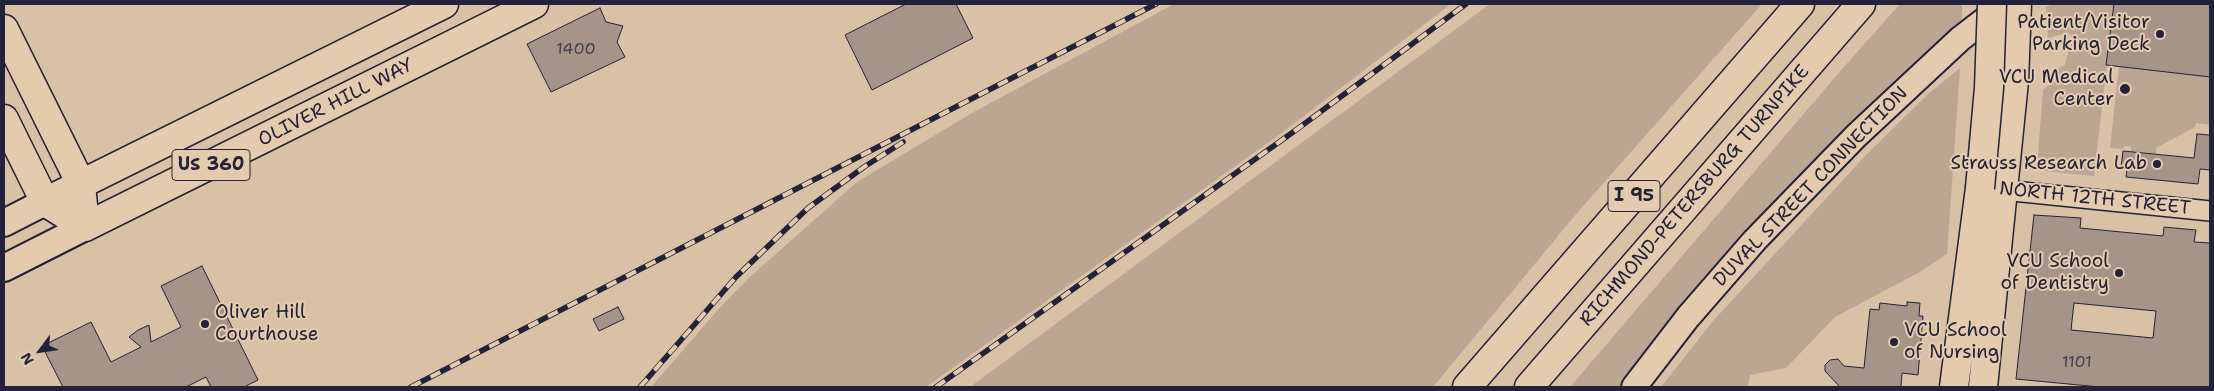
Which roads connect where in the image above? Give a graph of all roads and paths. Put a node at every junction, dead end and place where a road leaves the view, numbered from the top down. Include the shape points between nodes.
1 (444, 4) edge
2 (534, 4) edge
3 (1800, 4) edge
4 (1992, 4) edge
5 (2006, 4) edge
6 (2017, 4) edge
7 (1859, 6) edge
8 (4, 29) edge
9 (4, 119) edge
10 (81, 184) junction
11 (1991, 189) junction
12 (45, 202) junction
13 (2210, 211) edge
14 (4, 223) edge
15 (85, 228) junction
16 (4, 268) edge
17 (1468, 387) edge
18 (1529, 387) edge
19 (1634, 387) edge
20 (1954, 387) edge
21 (1982, 387) edge

1 - 10 main road, US 360
2 - 15 main road, OLIVER HILL WAY / US 360
3 - 17 main road, I 95
4 - 11 main road, bridge via 1989,88
5 - 19 street, DUVAL STREET CONNECTION via 1960,39 1840,152 1742,254
6 - 11 main road via 2014,81
7 - 18 main road, RICHMOND-PETERSBURG TURNPIKE / I 95
8 - 10 main road
9 - 12 main road
10 - 12 main road
10 - 15 main road
11 - 13 street, NORTH 12TH STREET
11 - 20 main road
11 - 21 main road
12 - 14 main road
12 - 15 main road
15 - 16 main road, OLIVER HILL WAY

